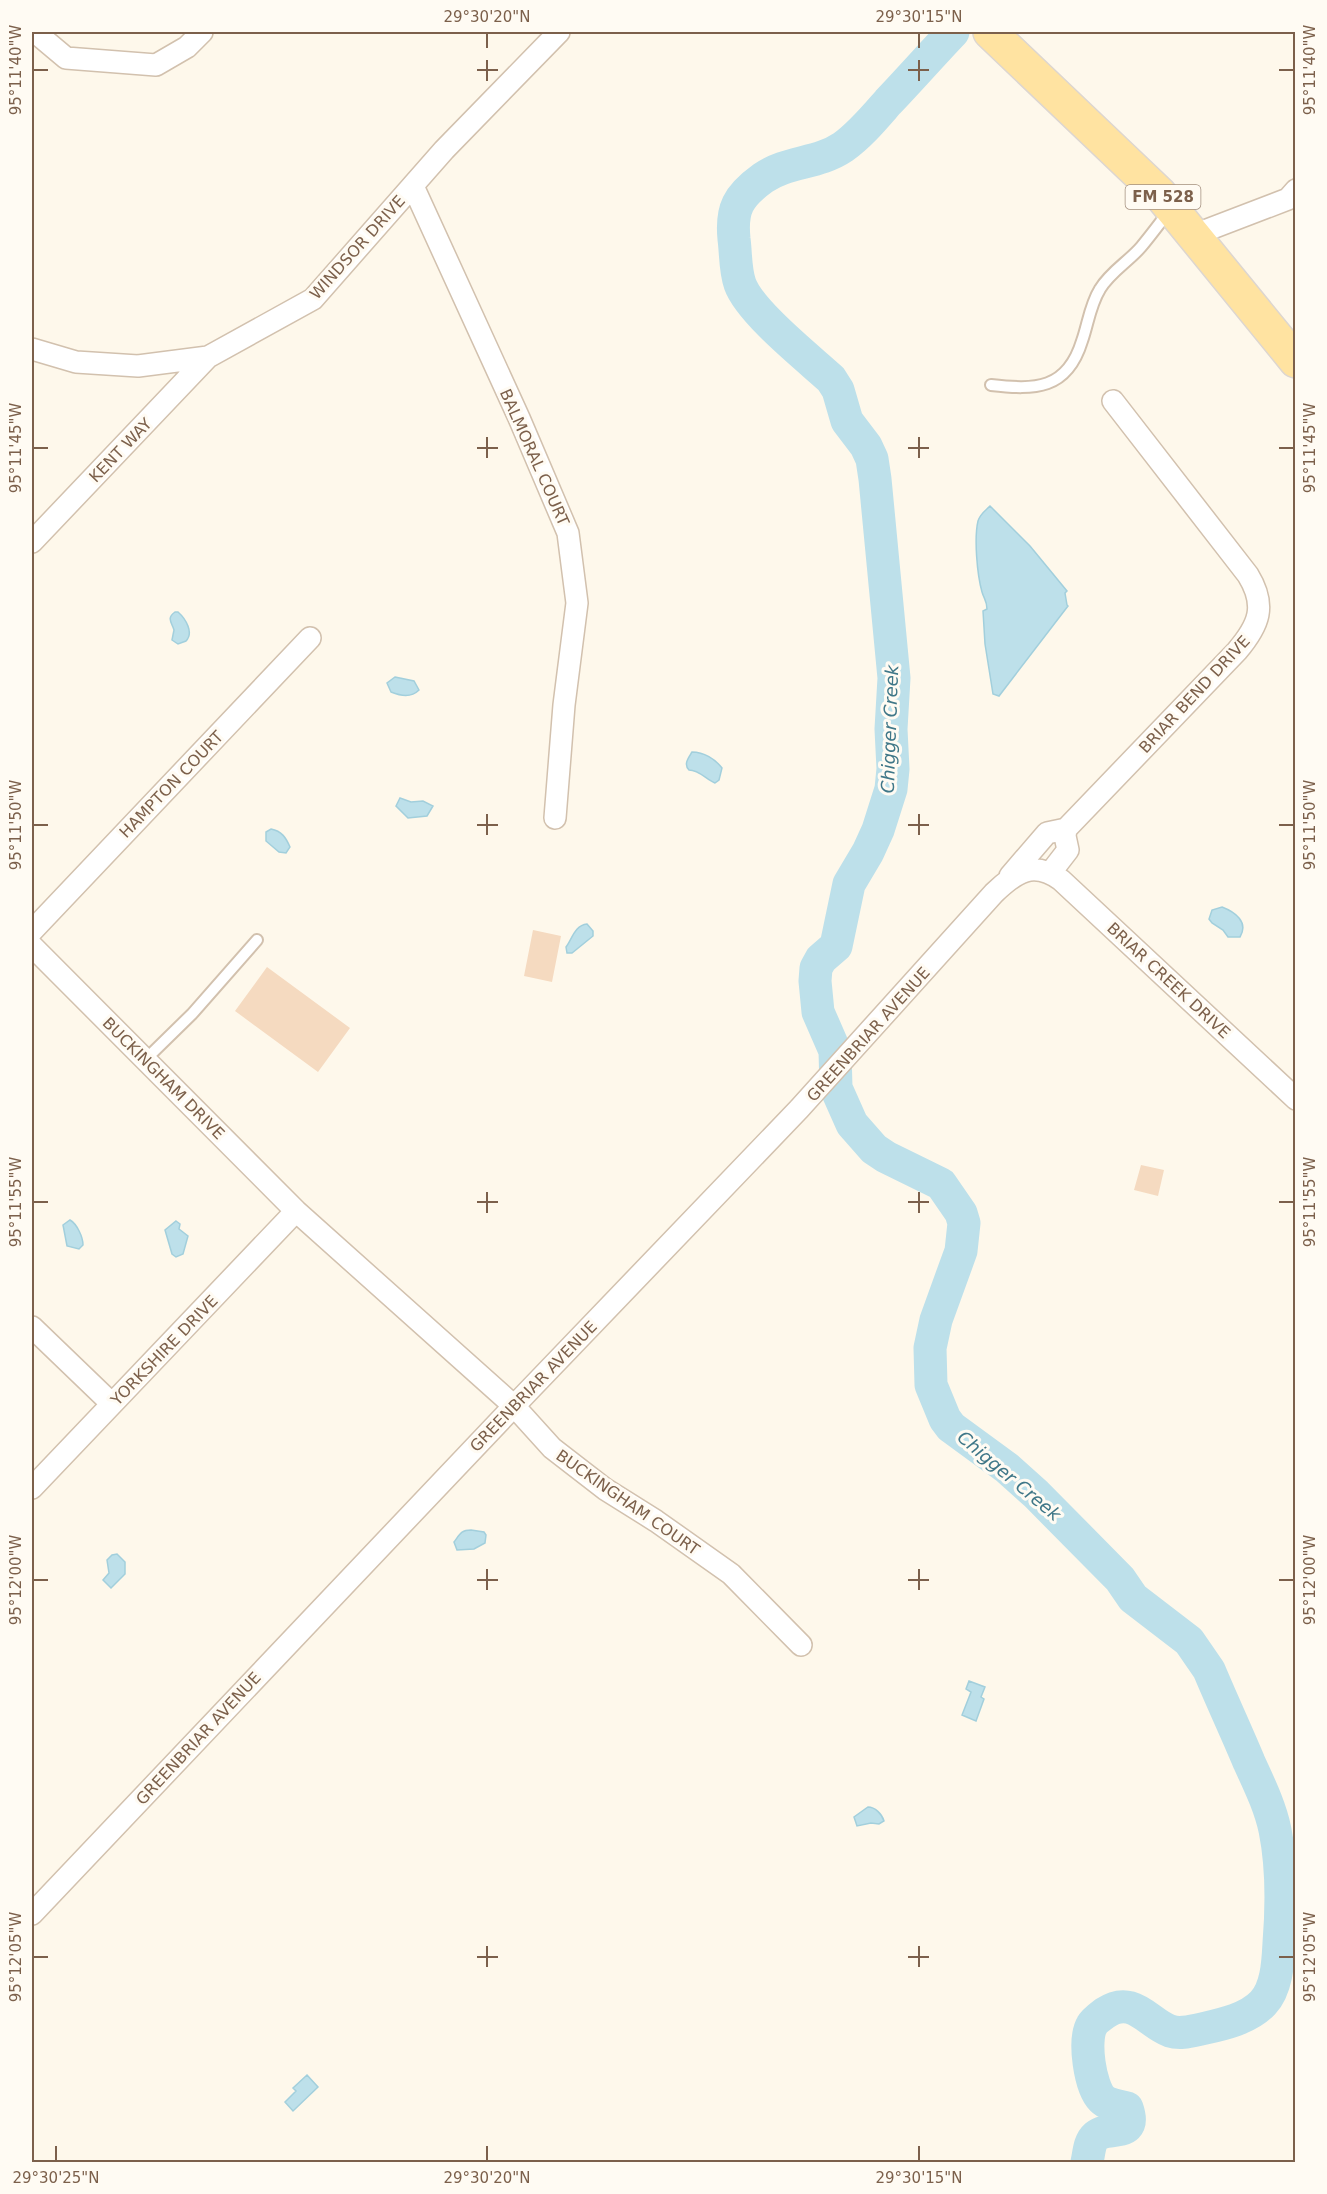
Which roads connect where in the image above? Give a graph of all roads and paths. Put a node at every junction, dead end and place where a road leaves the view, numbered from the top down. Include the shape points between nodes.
1 (35, 32) edge
2 (202, 32) edge
3 (559, 32) edge
4 (1000, 41) edge
5 (413, 186) junction
6 (1293, 199) edge
7 (1171, 208) junction
8 (1194, 235) junction
9 (32, 349) edge
10 (208, 357) junction
11 (1296, 361) edge
12 (991, 384) dead end
13 (1113, 401) dead end
14 (32, 542) edge
15 (310, 638) dead end
16 (555, 818) dead end
17 (1066, 829) junction
18 (1045, 870) junction
19 (1004, 884) junction
20 (32, 931) edge
21 (257, 940) dead end
22 (32, 946) edge
23 (146, 1059) junction
24 (1296, 1099) edge
25 (296, 1211) junction
26 (32, 1328) edge
27 (112, 1404) junction
28 (514, 1406) junction
29 (32, 1488) edge
30 (801, 1645) dead end
31 (32, 1914) edge

1 - 2 street via 66,58 156,65
3 - 5 street, WINDSOR DRIVE
4 - 7 main road, FM 528 via 1160,193
5 - 10 street, WINDSOR DRIVE via 313,299
5 - 16 street, BALMORAL COURT via 568,533 577,603
6 - 8 street
7 - 8 main road, FM 528
7 - 12 lane via 1099,290 1076,360 1066,373 1053,382 1033,386
8 - 11 main road, FM 528
9 - 10 street, WINDSOR DRIVE via 76,362 138,366
10 - 14 street, KENT WAY
13 - 17 street, BRIAR BEND DRIVE via 1248,575 1256,587 1259,612 1250,636 1237,651
15 - 20 street, HAMPTON COURT
17 - 18 street via 1068,850
17 - 19 street, BRIAR BEND DRIVE via 1047,833
18 - 19 street, GREENBRIAR AVENUE via 1020,873
18 - 24 street, BRIAR CREEK DRIVE via 1061,880
19 - 28 street, GREENBRIAR AVENUE via 799,1109
21 - 23 lane
22 - 23 street, BUCKINGHAM DRIVE
23 - 25 street, BUCKINGHAM DRIVE
25 - 27 street, YORKSHIRE DRIVE
25 - 28 street, BUCKINGHAM COURT
26 - 27 street
27 - 29 street, YORKSHIRE DRIVE
28 - 30 street, BUCKINGHAM COURT via 552,1448 605,1489 731,1574
28 - 31 street, GREENBRIAR AVENUE

